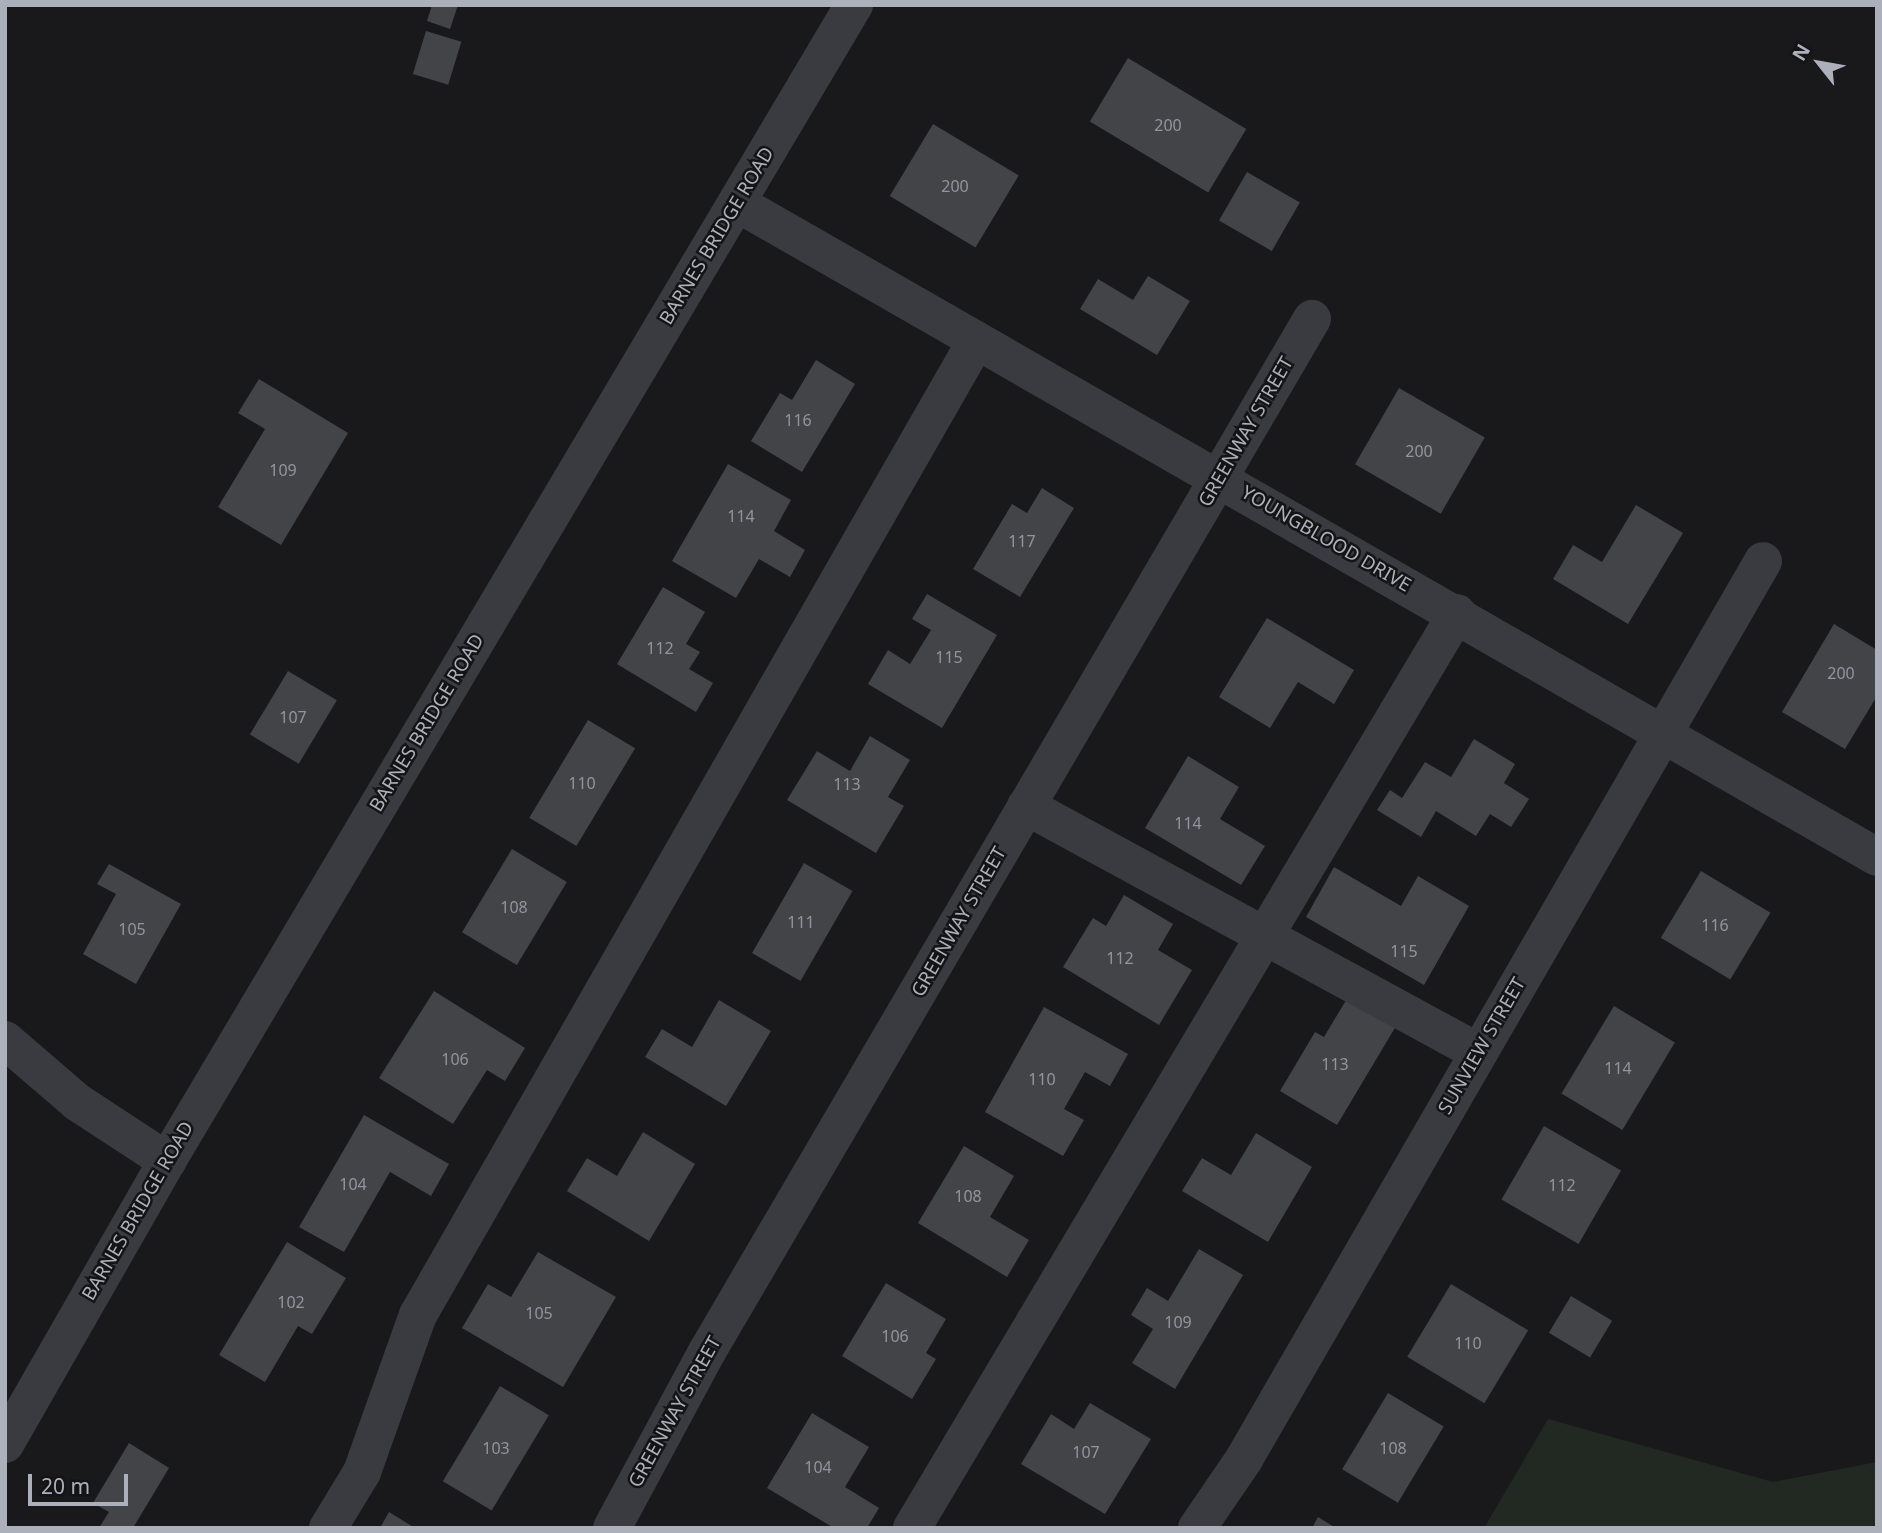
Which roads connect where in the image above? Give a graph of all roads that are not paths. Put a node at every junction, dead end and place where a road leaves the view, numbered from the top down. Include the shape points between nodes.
1 (854, 5) edge
2 (737, 203) junction
3 (1312, 319) dead end
4 (976, 341) junction
5 (1219, 478) junction
6 (1763, 561) dead end
7 (1457, 613) junction
8 (1662, 734) junction
9 (1026, 806) junction
10 (1877, 857) edge
11 (1266, 934) junction
12 (5, 1040) edge
13 (1479, 1052) junction
14 (167, 1161) junction
15 (5, 1444) edge
16 (328, 1528) edge
17 (612, 1528) edge
18 (912, 1528) edge
19 (1197, 1528) edge

1 - 2 street, BARNES BRIDGE ROAD
2 - 4 street, YOUNGBLOOD DRIVE
2 - 14 street, BARNES BRIDGE ROAD
3 - 5 street, GREENWAY STREET
4 - 5 street, YOUNGBLOOD DRIVE
4 - 16 street via 418,1314 362,1472
5 - 7 street, YOUNGBLOOD DRIVE
5 - 9 street, GREENWAY STREET
6 - 8 street, SUNVIEW STREET
7 - 8 street, YOUNGBLOOD DRIVE
7 - 11 street
8 - 10 street, YOUNGBLOOD DRIVE
8 - 13 street, SUNVIEW STREET
9 - 11 street
9 - 17 street, GREENWAY STREET via 708,1350
11 - 13 street
11 - 18 street
12 - 14 street via 77,1102
13 - 19 street, SUNVIEW STREET via 1244,1459
14 - 15 street, BARNES BRIDGE ROAD

